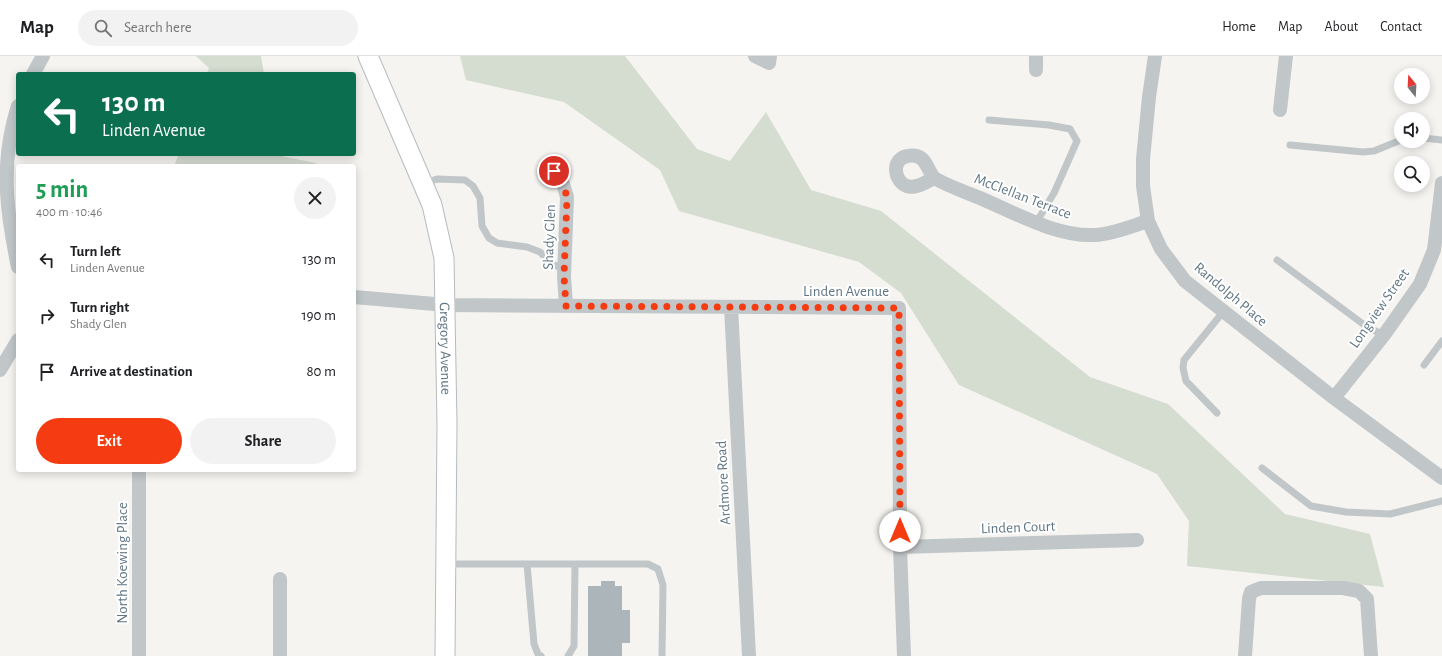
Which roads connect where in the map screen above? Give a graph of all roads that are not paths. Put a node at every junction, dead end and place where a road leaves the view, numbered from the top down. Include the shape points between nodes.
1 (43, 56) edge
2 (368, 56) edge
3 (755, 56) edge
4 (1154, 56) edge
5 (1286, 56) edge
6 (769, 59) edge
7 (34, 72) edge
8 (1280, 110) dead end
9 (16, 113) edge
10 (989, 120) dead end
11 (1430, 139) edge
12 (1442, 140) edge
13 (1394, 143) edge
14 (1290, 145) dead end
15 (554, 171) dead end
16 (934, 178) dead end
17 (1442, 183) edge
18 (423, 184) junction
19 (1148, 221) junction
20 (1036, 222) junction
21 (16, 257) edge
22 (1277, 260) dead end
23 (564, 269) junction
24 (356, 297) edge
25 (446, 305) junction
26 (566, 306) junction
27 (731, 307) junction
28 (1223, 312) junction
29 (1384, 335) junction
30 (1442, 341) edge
31 (16, 343) edge
32 (1424, 366) dead end
33 (0, 370) edge
34 (1334, 398) junction
35 (1217, 413) dead end
36 (1262, 468) dead end
37 (139, 472) edge
38 (1442, 478) edge
39 (1442, 501) edge
40 (1137, 540) dead end
41 (900, 547) junction
42 (446, 564) junction
43 (527, 564) junction
44 (575, 564) junction
45 (280, 579) dead end
46 (139, 656) edge
47 (280, 656) edge
48 (445, 656) edge
49 (541, 656) edge
50 (568, 656) edge
51 (662, 656) edge
52 (749, 656) edge
53 (904, 656) edge
54 (1245, 656) edge
55 (1371, 656) edge

1 - 7 street
2 - 18 main road, Gregory Avenue
3 - 6 street
4 - 19 street, Randolph Place via 1143,159 1143,186
5 - 8 street
9 - 21 street via 7,145 5,180
10 - 20 lane via 1070,129 1077,141 1054,193
11 - 12 lane
13 - 14 lane via 1374,151 1363,152
15 - 23 street, Shady Glen via 563,184 567,197
16 - 20 street, McClellan Terrace
17 - 29 street, Longview Street via 1434,250 1420,284
18 - 23 lane via 437,179 465,180 473,186 480,198 482,226 489,238 497,243 527,246 540,252 552,264
18 - 25 main road, Gregory Avenue via 432,205 444,258
19 - 20 street, McClellan Terrace via 1096,235 1073,234
19 - 28 street, Randolph Place via 1161,249 1185,281
22 - 29 lane via 1367,327
23 - 26 street, Shady Glen
24 - 25 street, Linden Avenue
25 - 26 street, Linden Avenue
25 - 42 main road, Gregory Avenue
26 - 27 street, Linden Avenue
27 - 41 street, Linden Avenue via 899,308
27 - 52 street, Ardmore Road
28 - 34 street, Randolph Place
28 - 35 lane via 1184,360 1182,368 1186,381
29 - 34 street, Longview Street
30 - 32 lane
31 - 33 street
34 - 38 street, Randolph Place
36 - 39 lane via 1310,506 1339,511 1390,514
37 - 46 street, North Koewing Place
40 - 41 street, Linden Court
41 - 53 street, Linden Avenue
42 - 43 lane
42 - 48 main road, Gregory Avenue
43 - 44 lane
43 - 49 lane via 534,644
44 - 50 lane via 574,646
44 - 51 lane via 648,564 658,569 662,585
45 - 47 street
54 - 55 street via 1251,592 1261,588 1343,588 1360,591 1367,599

